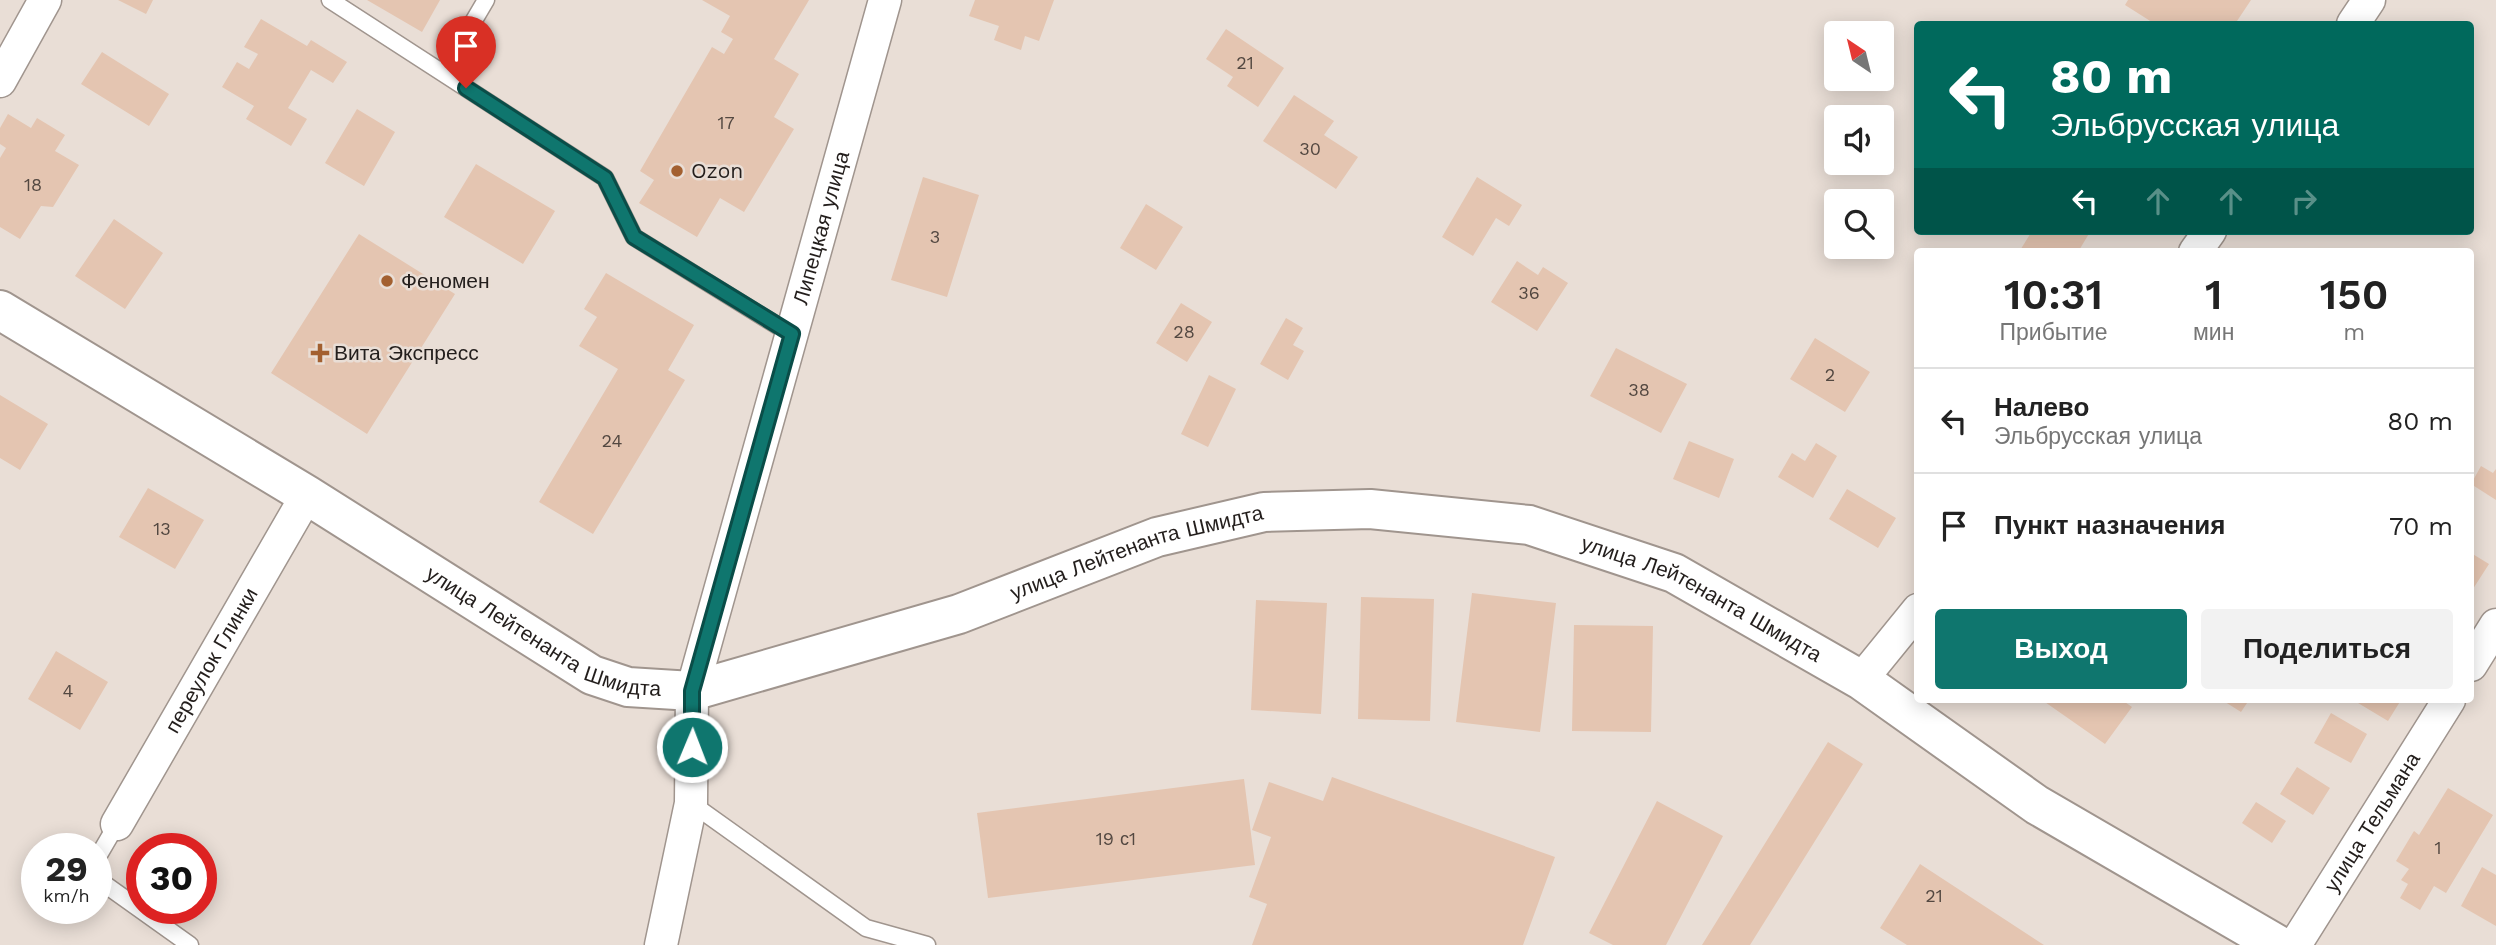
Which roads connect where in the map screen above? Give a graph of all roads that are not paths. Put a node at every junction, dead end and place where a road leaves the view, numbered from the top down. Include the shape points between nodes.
1 (45, 0) edge
2 (330, 0) edge
3 (486, 0) edge
4 (885, 0) edge
5 (2369, 0) edge
6 (2355, 21) edge
7 (443, 73) junction
8 (0, 81) edge
9 (0, 310) edge
10 (792, 334) junction
11 (307, 495) junction
12 (1914, 615) edge
13 (2496, 625) edge
14 (2474, 660) edge
15 (1861, 680) junction
16 (692, 691) junction
17 (2447, 703) edge
18 (691, 803) junction
19 (117, 824) joint
20 (112, 833) edge
21 (112, 889) edge
22 (190, 945) edge
23 (661, 945) edge
24 (927, 945) edge
25 (2278, 945) edge
26 (2295, 945) edge

1 - 8 street
2 - 7 lane
3 - 7 lane
4 - 10 street, Липецкая улица
5 - 6 street
7 - 10 lane via 605,178 634,237
9 - 11 street, улица Лейтенанта Шмидта
10 - 16 street, Липецкая улица
11 - 16 street, улица Лейтенанта Шмидта via 592,675 628,687
11 - 19 street, переулок Глинки
12 - 15 street
13 - 14 street
15 - 16 street, улица Лейтенанта Шмидта via 1674,573 1529,525 1370,509 1264,512 1157,537 959,614
15 - 25 street, улица Лейтенанта Шмидта via 2037,805
16 - 18 street, Липецкая улица
17 - 26 street, улица Тельмана
18 - 23 street, Липецкая улица
18 - 24 lane via 866,928
19 - 20 lane
21 - 22 lane

